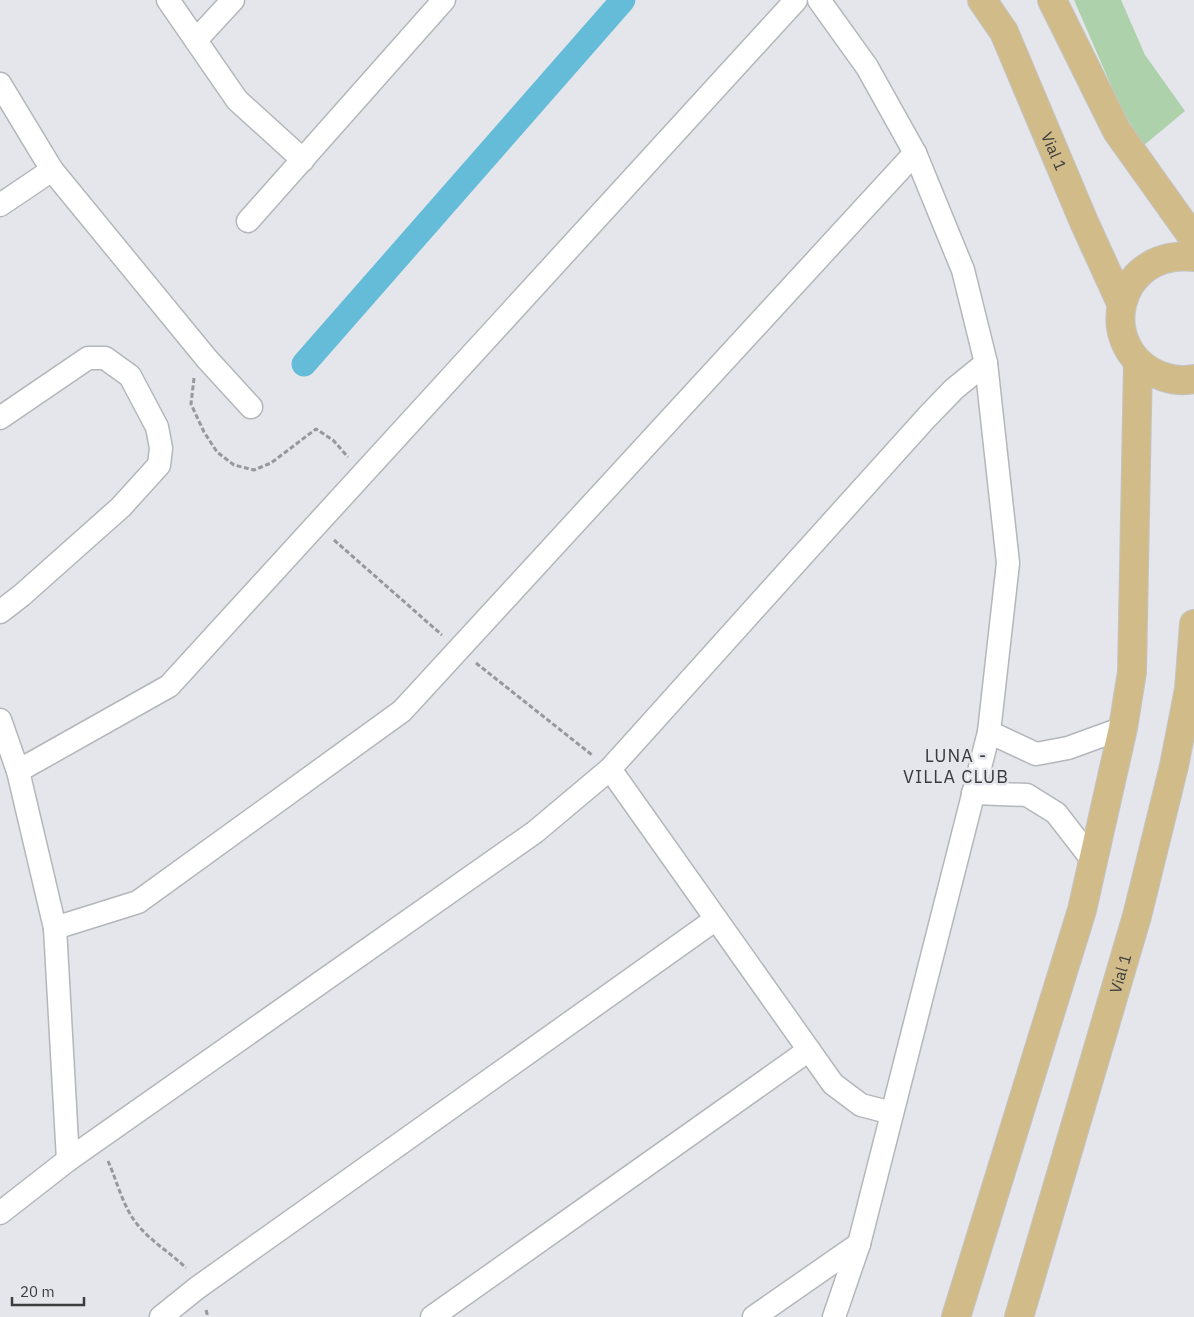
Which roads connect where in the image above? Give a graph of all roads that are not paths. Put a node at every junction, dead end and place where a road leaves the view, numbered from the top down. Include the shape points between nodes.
1 (168, 0) edge
2 (233, 0) edge
3 (444, 0) edge
4 (796, 0) edge
5 (819, 0) edge
6 (982, 0) edge
7 (1052, 0) edge
8 (196, 40) junction
9 (0, 84) edge
10 (915, 153) junction
11 (303, 160) junction
12 (52, 170) junction
13 (0, 204) edge
14 (248, 221) dead end
15 (1194, 239) edge
16 (1194, 257) edge
17 (1122, 303) junction
18 (1138, 362) junction
19 (986, 363) junction
20 (1194, 379) edge
21 (251, 408) dead end
22 (0, 418) edge
23 (0, 612) edge
24 (1194, 624) edge
25 (0, 720) edge
26 (1124, 728) junction
27 (989, 732) junction
28 (610, 769) junction
29 (18, 771) junction
30 (973, 793) junction
31 (1094, 862) junction
32 (716, 919) junction
33 (55, 928) junction
34 (809, 1050) junction
35 (892, 1113) junction
36 (68, 1160) junction
37 (0, 1213) edge
38 (859, 1244) junction
39 (161, 1317) edge
40 (432, 1317) edge
41 (754, 1317) edge
42 (834, 1317) edge
43 (956, 1317) edge
44 (1019, 1317) edge

1 - 8 street
2 - 8 street
3 - 11 street
4 - 29 street via 169,686
5 - 10 street via 867,67
6 - 17 main road, Vial 1 via 1004,32 1084,222
7 - 15 main road via 1117,131
8 - 11 street via 237,100
9 - 12 street
10 - 19 street via 963,270
10 - 33 street via 402,711 138,902
11 - 14 street
12 - 13 street
12 - 21 street
16 - 17 main road via 1174,256 1156,261 1140,271 1128,286
17 - 18 main road via 1120,324 1126,345
18 - 20 main road via 1153,373 1171,379
18 - 26 main road via 1132,672
19 - 27 street via 1008,564
19 - 28 street via 927,417
22 - 23 street via 88,358 105,358 130,376 158,427 161,448 159,465 121,507
24 - 44 main road, Vial 1 via 1189,689 1178,747 1137,916
25 - 29 street
26 - 27 street via 1068,748 1036,754
26 - 31 main road
27 - 30 street
28 - 32 street
28 - 36 street via 535,832
29 - 33 street
30 - 31 street via 1027,795 1056,813
30 - 35 street
31 - 43 main road
32 - 34 street
32 - 39 street via 197,1288
33 - 36 street
34 - 35 street via 833,1084 861,1105
34 - 40 street
35 - 38 street
36 - 37 street
38 - 41 street
38 - 42 street

